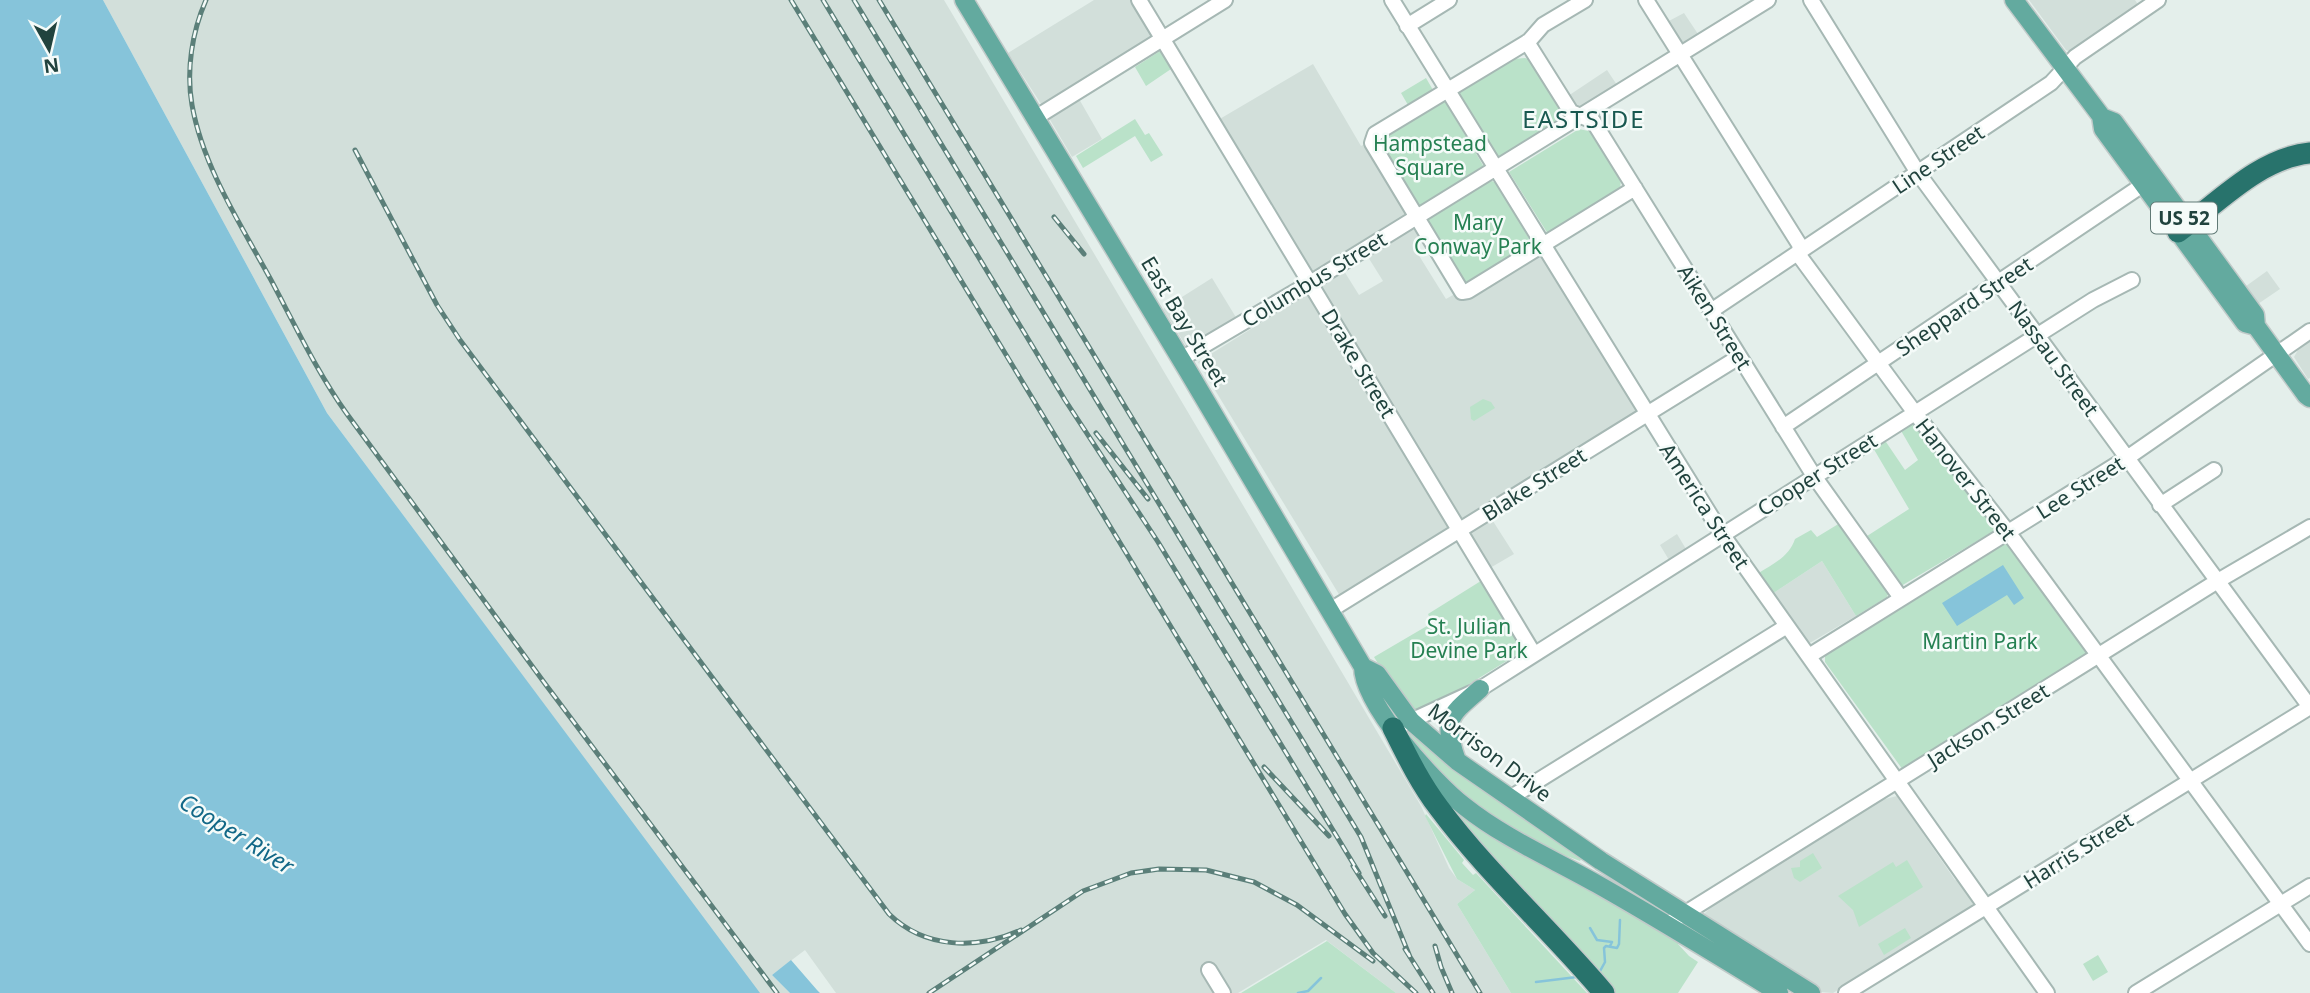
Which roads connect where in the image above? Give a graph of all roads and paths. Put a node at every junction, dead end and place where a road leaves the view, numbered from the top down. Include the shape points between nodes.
1 (964, 0) edge
2 (1139, 0) edge
3 (1225, 0) edge
4 (1392, 0) edge
5 (1450, 0) edge
6 (1585, 0) edge
7 (1646, 0) edge
8 (1768, 0) edge
9 (1811, 0) edge
10 (2014, 0) edge
11 (2158, 0) edge
12 (1408, 26) junction
13 (1163, 39) junction
14 (1527, 42) junction
15 (1680, 54) junction
16 (2065, 68) junction
17 (1448, 91) junction
18 (1580, 116) junction
19 (2101, 117) junction
20 (1035, 118) junction
21 (2310, 153) edge
22 (1496, 169) junction
23 (1918, 173) junction
24 (2144, 184) junction
25 (1635, 188) junction
26 (1416, 217) junction
27 (2184, 228) junction
28 (1543, 246) junction
29 (1801, 252) junction
30 (2132, 280) dead end
31 (1999, 282) junction
32 (1310, 283) junction
33 (1711, 311) junction
34 (2310, 331) edge
35 (2037, 335) junction
36 (2276, 355) junction
37 (1739, 357) junction
38 (1181, 359) junction
39 (1878, 364) junction
40 (2309, 402) edge
41 (1914, 413) junction
42 (1646, 414) junction
43 (1783, 427) junction
44 (2127, 458) junction
45 (2214, 470) dead end
46 (1814, 476) junction
47 (2161, 505) junction
48 (2310, 527) edge
49 (1460, 530) junction
50 (2008, 532) junction
51 (1722, 534) junction
52 (2216, 582) junction
53 (1901, 598) junction
54 (1329, 611) junction
55 (1787, 626) junction
56 (1534, 654) junction
57 (1809, 656) junction
58 (2100, 656) junction
59 (1363, 667) joint
60 (1480, 689) junction
61 (2310, 707) edge
62 (1402, 725) junction
63 (1457, 761) junction
64 (2190, 780) junction
65 (1898, 782) junction
66 (1510, 798) junction
67 (2310, 886) edge
68 (2281, 904) junction
69 (1986, 907) junction
70 (1684, 914) junction
71 (1668, 924) junction
72 (2310, 944) edge
73 (1209, 970) dead end
74 (1223, 993) edge
75 (1604, 993) edge
76 (1779, 993) edge
77 (1811, 993) edge
78 (1846, 993) edge
79 (2047, 993) edge
80 (2136, 993) edge

1 - 20 main road, East Bay Street
2 - 13 street, Drake Street
3 - 13 street
4 - 12 street, America Street
5 - 12 street
6 - 14 street via 1544,25
7 - 15 street, Hanover Street
8 - 15 street, Columbus Street
9 - 23 street, Nassau Street
10 - 16 main road
11 - 16 street, Line Street
12 - 17 street, America Street
13 - 20 street
13 - 32 street, Drake Street
14 - 17 street
14 - 18 street, Aiken Street via 1568,109
15 - 18 street, Columbus Street
15 - 29 street, Hanover Street
16 - 19 main road, US 52
16 - 23 street, Line Street via 2051,83
17 - 22 street, America Street
17 - 26 street via 1372,140
18 - 22 street, Columbus Street
18 - 25 street, Aiken Street via 1593,121
19 - 24 main road, US 52 via 2103,129
19 - 27 main road, US 52 via 2114,122
20 - 38 main road, East Bay Street
21 - 27 highway via 2270,165
22 - 26 street, Columbus Street
22 - 28 street, America Street
23 - 29 street, Line Street
23 - 31 street, Nassau Street
24 - 27 main road, US 52
24 - 31 street, Sheppard Street
25 - 28 street
25 - 33 street, Aiken Street
26 - 28 street via 1462,292
26 - 32 street, Columbus Street
27 - 36 main road, US 52 via 2255,315 2256,326
28 - 42 street, America Street
29 - 33 street, Line Street
29 - 39 street, Hanover Street
30 - 35 street, Cooper Street
31 - 35 street, Nassau Street
31 - 39 street, Sheppard Street
32 - 38 street, Columbus Street
32 - 49 street, Drake Street
33 - 37 street, Aiken Street
34 - 36 street, Lee Street
35 - 41 street, Cooper Street
35 - 44 street, Nassau Street
36 - 40 main road, US 52
36 - 44 street, Lee Street
37 - 42 street, Blake Street
37 - 43 street, Aiken Street
38 - 54 main road, East Bay Street
39 - 41 street, Hanover Street
39 - 43 street, Sheppard Street
41 - 46 street, Cooper Street
41 - 50 street, Hanover Street
42 - 49 street, Blake Street
42 - 51 street, America Street
43 - 46 street, Aiken Street
44 - 47 street, Nassau Street
44 - 50 street, Lee Street
45 - 47 street
46 - 51 street, Cooper Street
46 - 53 street, Aiken Street
47 - 52 street, Nassau Street
48 - 52 street, Jackson Street
49 - 54 street, Blake Street
49 - 56 street, Drake Street
50 - 53 street, Lee Street
50 - 58 street, Hanover Street
51 - 55 street, America Street
51 - 56 street, Cooper Street
52 - 58 street, Jackson Street
52 - 61 street, Nassau Street
53 - 57 street, Lee Street
54 - 59 main road, East Bay Street
55 - 57 street, America Street
55 - 66 street
56 - 60 street, Cooper Street
57 - 65 street, America Street
58 - 64 street, Hanover Street
58 - 65 street, Jackson Street
59 - 62 main road, Morrison Drive via 1363,681
60 - 62 street, Cooper Street
60 - 63 main road via 1451,717 1448,733
61 - 64 street, Harris Street
62 - 63 main road, Morrison Drive
62 - 71 main road, Morrison Drive via 1440,786 1465,807
62 - 75 highway via 1414,771 1438,808
63 - 66 main road, Morrison Drive
64 - 68 street, Hanover Street
64 - 69 street, Harris Street
65 - 69 street, America Street
65 - 70 street, Jackson Street
66 - 70 main road, Morrison Drive
67 - 68 street
68 - 72 street, Hanover Street
68 - 80 street
69 - 78 street, Harris Street
69 - 79 street, America Street
70 - 71 street, Jackson Street
70 - 77 main road, Morrison Drive
71 - 76 main road, Morrison Drive
73 - 74 street

